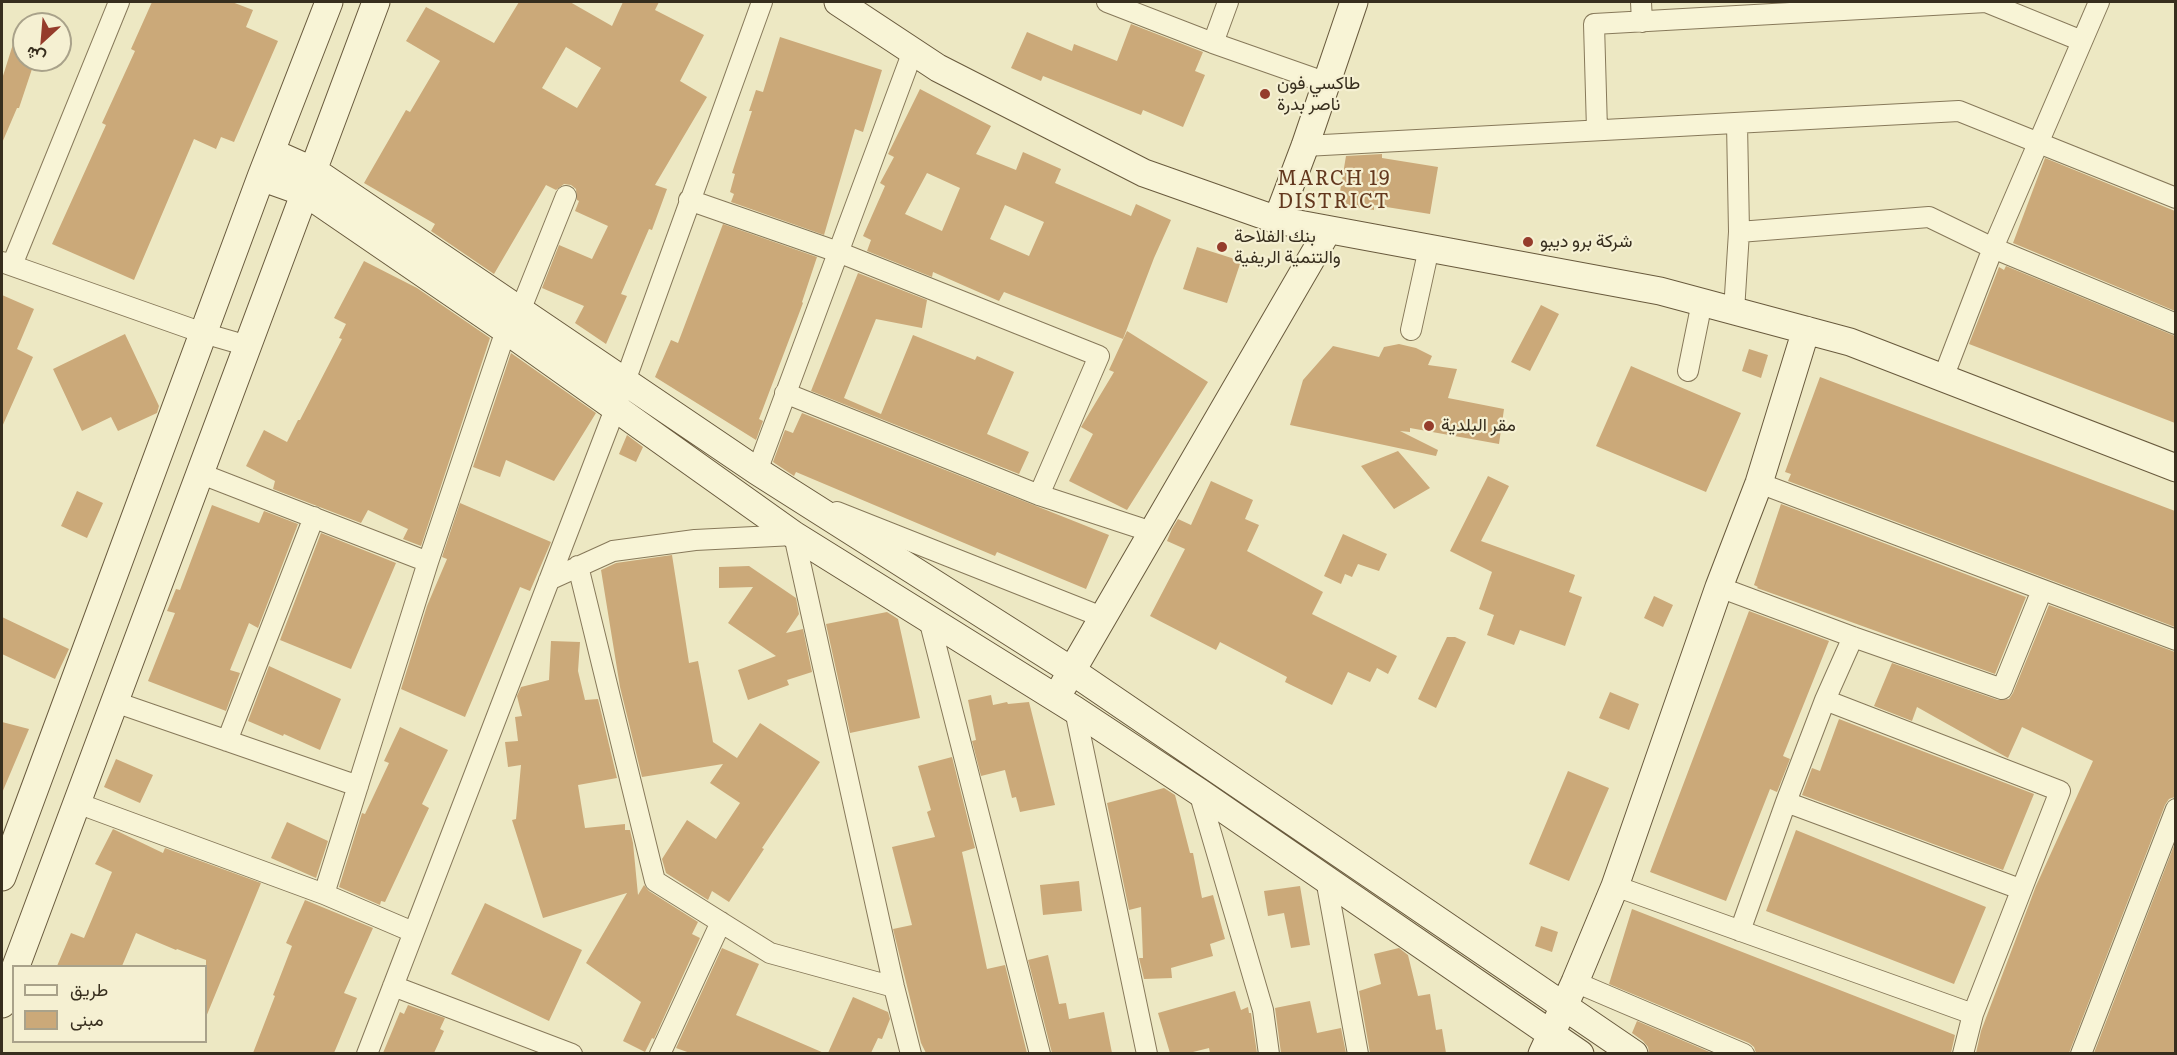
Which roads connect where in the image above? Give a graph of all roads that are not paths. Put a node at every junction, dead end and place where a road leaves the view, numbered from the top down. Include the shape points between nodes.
1 (119, 2) edge
2 (329, 2) edge
3 (376, 2) edge
4 (762, 2) edge
5 (838, 2) edge
6 (1107, 2) edge
7 (1228, 2) edge
8 (1354, 2) edge
9 (1641, 2) edge
10 (2098, 2) edge
11 (1642, 22) junction
12 (2082, 41) junction
13 (1213, 44) junction
14 (913, 51) junction
15 (1327, 83) junction
16 (1737, 123) junction
17 (1597, 130) junction
18 (2038, 142) junction
19 (1305, 147) junction
20 (266, 165) junction
21 (310, 182) junction
22 (566, 196) dead end
23 (2175, 198) edge
24 (689, 200) junction
25 (1277, 220) junction
26 (1328, 230) junction
27 (1739, 232) junction
28 (1429, 248) junction
29 (1993, 248) junction
30 (838, 252) junction
31 (7, 264) edge
32 (1702, 302) junction
33 (1734, 310) junction
34 (513, 320) junction
35 (2175, 324) edge
36 (1411, 330) dead end
37 (1806, 330) junction
38 (203, 333) junction
39 (248, 346) junction
40 (1688, 371) dead end
41 (1943, 378) junction
42 (625, 383) junction
43 (785, 393) junction
44 (615, 409) junction
45 (2175, 468) edge
46 (757, 471) junction
47 (200, 473) junction
48 (1759, 483) junction
49 (796, 495) junction
50 (1039, 495) junction
51 (314, 517) junction
52 (1152, 532) junction
53 (794, 535) junction
54 (428, 562) junction
55 (578, 566) junction
56 (549, 580) junction
57 (1719, 587) junction
58 (2042, 590) junction
59 (929, 618) junction
60 (1102, 618) junction
61 (1853, 637) junction
62 (2175, 640) edge
63 (1072, 671) junction
64 (1825, 700) junction
65 (115, 702) junction
66 (1066, 704) junction
67 (227, 741) junction
68 (358, 786) junction
69 (1199, 792) junction
70 (1786, 802) junction
71 (77, 803) junction
72 (2175, 809) edge
73 (2, 877) edge
74 (1326, 879) junction
75 (1615, 886) junction
76 (2020, 890) junction
77 (324, 894) junction
78 (721, 922) junction
79 (1740, 931) junction
80 (413, 932) junction
81 (16, 965) edge
82 (12, 977) edge
83 (393, 986) junction
84 (894, 987) junction
85 (1569, 994) junction
86 (2, 1004) edge
87 (1973, 1014) junction
88 (1546, 1044) edge
89 (367, 1053) edge
90 (572, 1053) edge
91 (660, 1053) edge
92 (911, 1053) edge
93 (1040, 1053) edge
94 (1147, 1053) edge
95 (1269, 1053) edge
96 (1358, 1053) edge
97 (1580, 1053) edge
98 (1634, 1053) edge
99 (1743, 1053) edge
100 (1963, 1053) edge
101 (2081, 1053) edge

1 - 31 street
2 - 20 street
3 - 21 street
4 - 24 street
5 - 14 street
6 - 13 street
7 - 13 street
8 - 15 street
9 - 11 street
10 - 12 street
11 - 12 street via 1986,2
11 - 17 street via 1594,24
12 - 18 street
13 - 15 street
14 - 25 street via 938,68 1144,173
14 - 30 street
15 - 19 street
16 - 17 street
16 - 18 street via 1959,111
16 - 27 street
17 - 19 street
18 - 23 street
18 - 29 street
19 - 25 street
20 - 21 street
20 - 38 street
21 - 34 street
21 - 39 street
22 - 34 street
24 - 30 street
24 - 42 street
25 - 26 street
26 - 28 street
26 - 52 street
27 - 29 street via 1929,217
27 - 33 street
28 - 32 street
28 - 36 street
29 - 35 street
29 - 41 street
30 - 43 street
30 - 50 street via 1099,356
31 - 38 street
32 - 33 street
32 - 40 street
33 - 37 street
34 - 42 street
34 - 44 street
34 - 54 street
37 - 41 street via 1850,342
37 - 48 street
38 - 39 street
38 - 73 street
39 - 47 street
41 - 45 street
42 - 44 street
42 - 46 street
43 - 46 street
43 - 50 street
44 - 53 street
44 - 56 street
46 - 49 street
47 - 51 street
47 - 65 street
48 - 57 street
48 - 58 street
49 - 60 street
49 - 63 street
50 - 52 street
51 - 54 street
51 - 67 street
52 - 60 street
53 - 55 street via 694,540 613,551
53 - 59 street
53 - 84 street
54 - 68 street
55 - 56 street
55 - 78 street via 655,881
56 - 80 street
57 - 61 street
57 - 75 street
58 - 61 street via 2002,689
58 - 62 street
59 - 66 street
59 - 93 street
60 - 63 street
61 - 64 street
63 - 66 street
63 - 85 street
64 - 70 street
64 - 76 street via 2060,791
65 - 67 street
65 - 71 street
66 - 69 street
66 - 94 street
67 - 68 street
68 - 77 street
69 - 74 street
69 - 95 street via 1263,1010
70 - 76 street
70 - 79 street
71 - 77 street
71 - 81 street
72 - 101 street
74 - 88 street
74 - 96 street
75 - 79 street
75 - 85 street
76 - 87 street
77 - 80 street
78 - 84 street via 771,953
78 - 91 street
79 - 87 street
80 - 83 street
82 - 86 street
83 - 89 street
83 - 90 street
84 - 92 street
85 - 88 street
85 - 98 street
85 - 99 street
87 - 100 street
88 - 97 street

